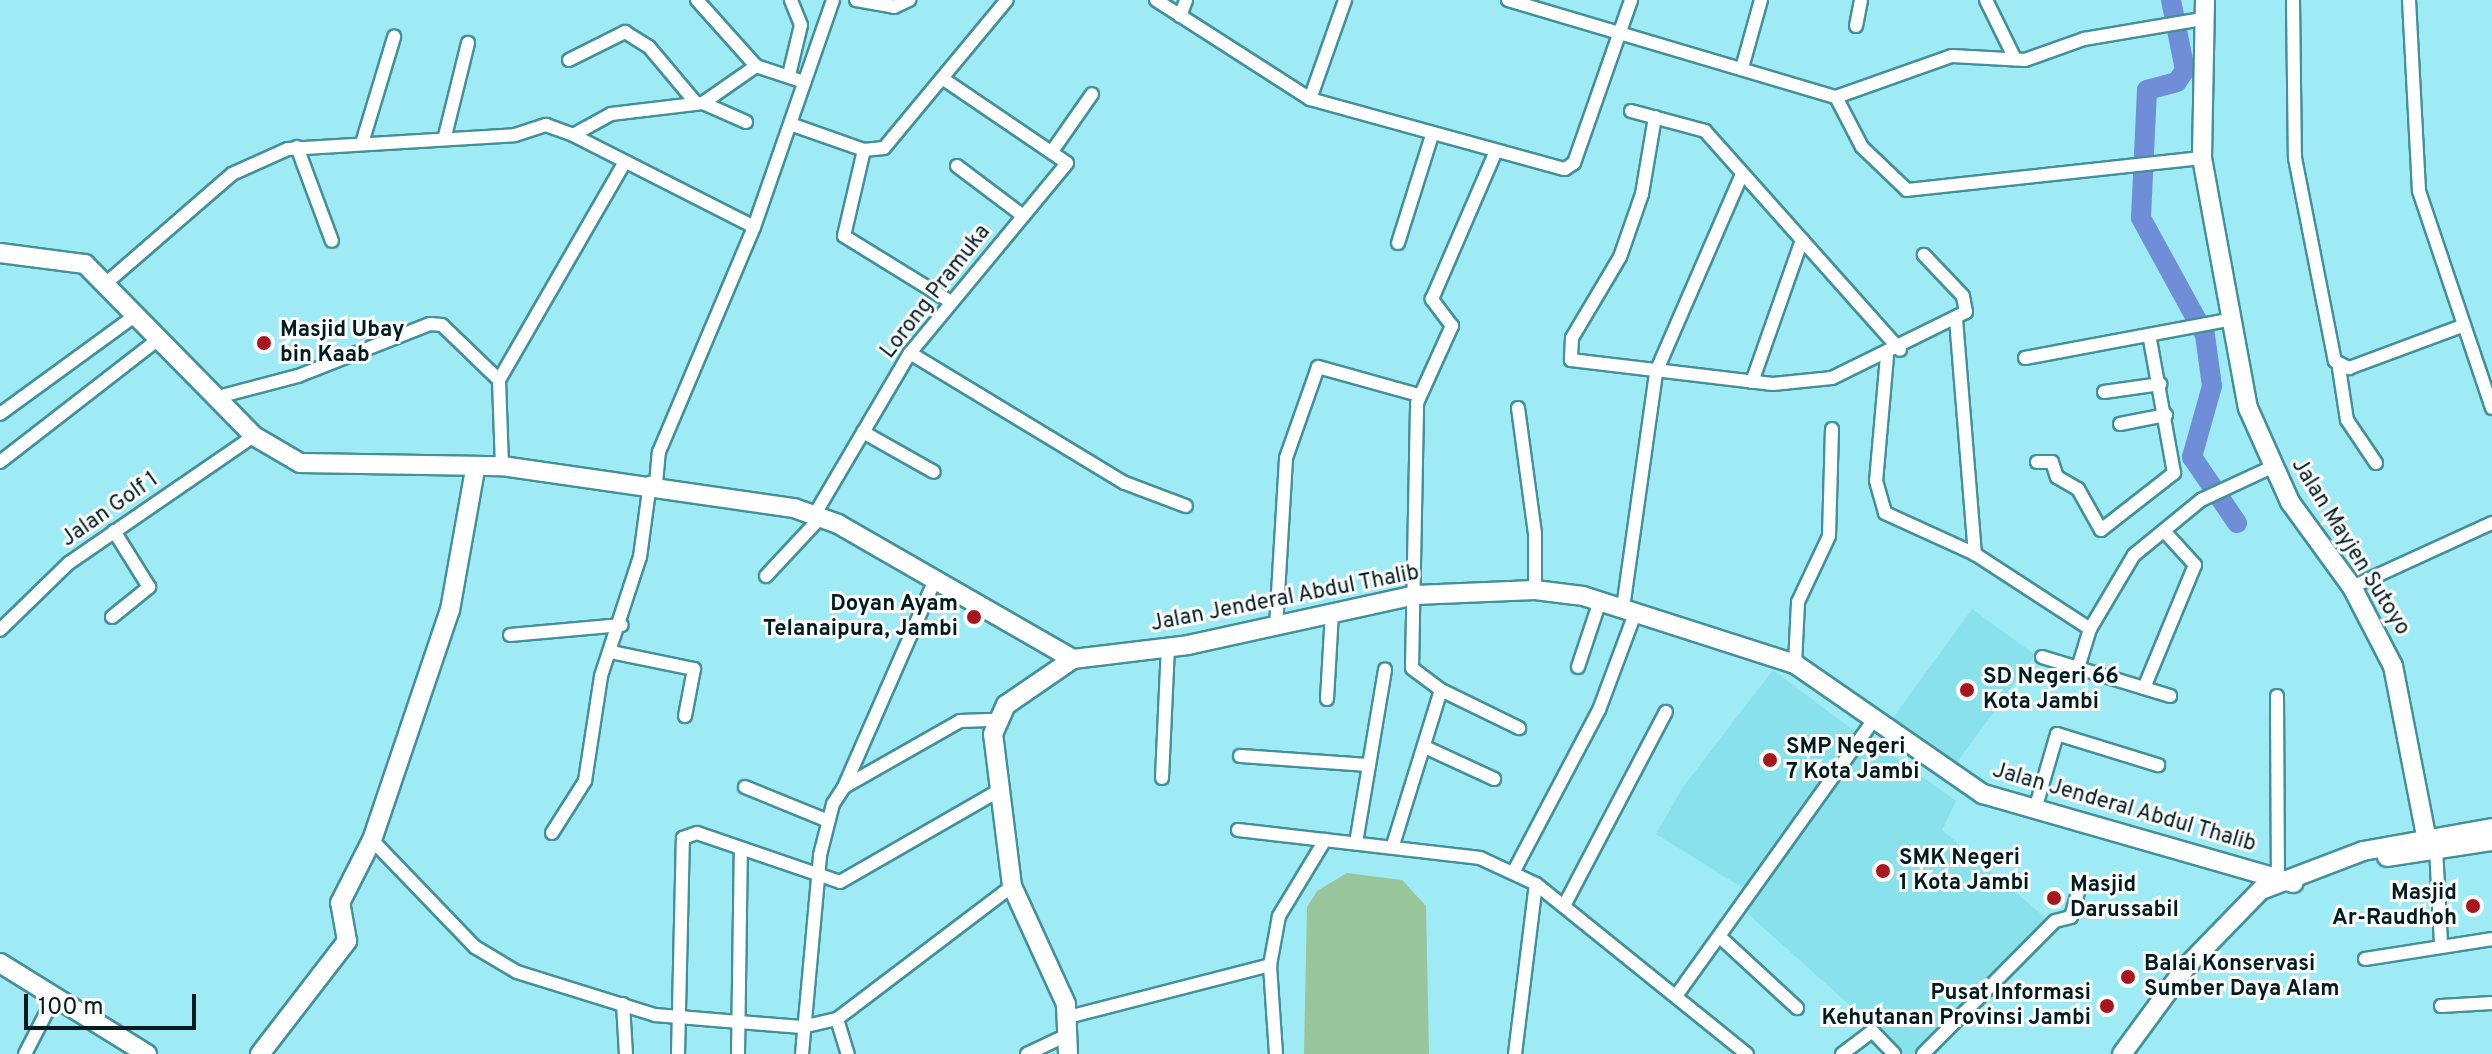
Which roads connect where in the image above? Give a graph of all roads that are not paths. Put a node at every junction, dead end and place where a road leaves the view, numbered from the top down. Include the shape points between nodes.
1 (697, 0) edge
2 (791, 0) edge
3 (833, 0) edge
4 (856, 0) edge
5 (909, 0) edge
6 (1007, 0) edge
7 (1156, 0) edge
8 (1186, 0) edge
9 (1345, 0) edge
10 (1508, 0) edge
11 (1631, 0) edge
12 (1761, 0) edge
13 (1861, 0) edge
14 (1986, 0) edge
15 (2293, 0) edge
16 (2409, 0) edge
17 (2204, 9) edge
18 (1180, 16) junction
19 (1856, 26) dead end
20 (1620, 35) junction
21 (394, 37) dead end
22 (468, 43) dead end
23 (2015, 59) junction
24 (569, 60) dead end
25 (756, 66) junction
26 (1742, 68) junction
27 (789, 75) junction
28 (942, 78) junction
29 (804, 82) junction
30 (1092, 94) dead end
31 (1836, 97) junction
32 (1310, 99) junction
33 (699, 103) junction
34 (1631, 111) dead end
35 (1655, 117) junction
36 (746, 122) dead end
37 (793, 125) junction
38 (573, 135) junction
39 (1432, 135) junction
40 (445, 136) junction
41 (363, 140) junction
42 (297, 147) junction
43 (864, 150) junction
44 (1053, 150) junction
45 (1496, 151) junction
46 (2202, 158) junction
47 (623, 165) junction
48 (957, 166) dead end
49 (1742, 174) junction
50 (1022, 215) junction
51 (754, 227) junction
52 (1802, 240) junction
53 (332, 241) dead end
54 (1398, 243) dead end
55 (0, 253) edge
56 (1924, 255) dead end
57 (104, 285) junction
58 (951, 302) junction
59 (133, 317) junction
60 (1956, 319) junction
61 (2221, 321) junction
62 (2462, 326) junction
63 (2150, 339) junction
64 (156, 341) junction
65 (1900, 350) junction
66 (910, 353) junction
67 (1887, 356) junction
68 (2025, 358) dead end
69 (2339, 368) junction
70 (1656, 372) junction
71 (499, 380) junction
72 (1752, 382) junction
73 (2160, 384) junction
74 (2104, 392) dead end
75 (1418, 395) junction
76 (213, 398) junction
77 (1518, 408) dead end
78 (2492, 408) edge
79 (0, 414) edge
80 (2166, 415) junction
81 (2120, 424) dead end
82 (1832, 429) dead end
83 (863, 432) junction
84 (254, 436) junction
85 (0, 462) edge
86 (2037, 462) dead end
87 (2376, 463) dead end
88 (502, 466) junction
89 (2272, 467) junction
90 (475, 470) junction
91 (934, 472) dead end
92 (653, 483) junction
93 (1186, 506) dead end
94 (818, 515) junction
95 (2492, 523) edge
96 (114, 531) junction
97 (2164, 531) junction
98 (1975, 554) junction
99 (766, 576) dead end
100 (935, 580) junction
101 (2352, 587) junction
102 (1535, 590) junction
103 (1415, 595) junction
104 (1600, 601) junction
105 (1629, 610) junction
106 (1332, 611) junction
107 (112, 617) dead end
108 (622, 625) junction
109 (1276, 627) junction
110 (2090, 629) junction
111 (0, 630) edge
112 (510, 635) dead end
113 (1168, 648) junction
114 (611, 652) junction
115 (2042, 657) dead end
116 (1073, 659) junction
117 (1795, 664) junction
118 (1578, 667) dead end
119 (2078, 668) junction
120 (1385, 669) dead end
121 (2144, 688) junction
122 (1441, 690) junction
123 (2170, 696) dead end
124 (2277, 696) dead end
125 (1327, 699) dead end
126 (1666, 712) dead end
127 (685, 716) dead end
128 (1875, 718) junction
129 (997, 720) junction
130 (1519, 728) dead end
131 (1427, 748) junction
132 (1240, 756) dead end
133 (1369, 765) junction
134 (2158, 765) dead end
135 (1162, 778) dead end
136 (1494, 779) dead end
137 (745, 787) dead end
138 (844, 787) junction
139 (998, 791) junction
140 (2036, 806) junction
141 (826, 820) junction
142 (2492, 828) edge
143 (1238, 830) dead end
144 (552, 833) dead end
145 (372, 840) junction
146 (1325, 840) junction
147 (2492, 841) edge
148 (2431, 842) junction
149 (1356, 843) junction
150 (1393, 845) junction
151 (741, 849) junction
152 (1514, 871) junction
153 (818, 875) junction
154 (2285, 878) junction
155 (1536, 884) junction
156 (1012, 886) junction
157 (2078, 893) dead end
158 (1565, 904) junction
159 (1720, 937) junction
160 (2492, 939) edge
161 (2441, 944) junction
162 (2365, 959) dead end
163 (0, 963) edge
164 (1270, 965) junction
165 (55, 996) junction
166 (1676, 996) junction
167 (2492, 1003) edge
168 (623, 1004) junction
169 (2441, 1006) dead end
170 (1797, 1008) dead end
171 (678, 1018) junction
172 (837, 1019) junction
173 (739, 1022) junction
174 (802, 1027) junction
175 (1068, 1035) edge
176 (25, 1054) edge
177 (147, 1054) edge
178 (260, 1054) edge
179 (626, 1054) edge
180 (678, 1054) edge
181 (738, 1054) edge
182 (802, 1054) edge
183 (848, 1054) edge
184 (1027, 1054) edge
185 (1276, 1054) edge
186 (1515, 1054) edge
187 (1747, 1054) edge
188 (1842, 1054) edge
189 (1894, 1054) edge
190 (1923, 1054) edge
191 (2122, 1054) edge
192 (2133, 1054) edge

1 - 25 street
2 - 27 street via 801,25
3 - 29 street
4 - 5 street via 894,7
6 - 28 street
7 - 18 street
8 - 18 street
9 - 32 street
10 - 20 street
11 - 20 street
12 - 26 street
13 - 19 street
14 - 23 street
15 - 69 street via 2295,158
16 - 62 street via 2415,165
17 - 23 street
17 - 46 street, Jalan Mayjen Sutoyo
18 - 32 street
20 - 26 street
20 - 45 street via 1571,167
21 - 41 street
22 - 40 street
23 - 31 street via 1952,56
24 - 33 street via 625,32 649,47
25 - 27 street
25 - 33 street
26 - 31 street
27 - 29 street
28 - 43 street via 892,141
28 - 44 street
29 - 37 street
30 - 44 street
31 - 46 street via 1862,147 1907,190
32 - 39 street
33 - 36 street
33 - 38 street via 611,114
34 - 35 street
35 - 49 street via 1705,131
35 - 70 street via 1642,194 1620,257 1567,355 1579,364
37 - 43 street
37 - 51 street
38 - 40 street via 546,125 515,135
38 - 47 street
39 - 45 street
39 - 54 street
40 - 41 street
41 - 42 street
42 - 53 street
42 - 57 street via 232,174
43 - 58 street via 844,236
44 - 50 street, Lorong Pramuka via 1066,165
45 - 75 street via 1435,289 1432,304 1452,332
46 - 61 street, Jalan Mayjen Sutoyo
47 - 51 street
47 - 71 street
48 - 50 street
49 - 52 street
49 - 70 street
50 - 58 street, Lorong Pramuka
51 - 92 street via 670,424
52 - 65 street
52 - 72 street
55 - 57 street via 22,260 68,257
56 - 60 street via 1967,304
57 - 59 street
58 - 66 street, Lorong Pramuka
59 - 64 street
59 - 79 street
60 - 65 street
60 - 98 street
61 - 63 street
61 - 89 street, Jalan Mayjen Sutoyo
62 - 69 street
62 - 78 street
63 - 68 street
63 - 73 street
64 - 76 street
64 - 85 street
65 - 67 street
66 - 83 street, Lorong Pramuka
66 - 93 street via 1125,483
67 - 72 street via 1832,378
67 - 98 street via 1878,499 1894,521
69 - 87 street via 2347,420
70 - 72 street
70 - 105 street
71 - 76 street via 442,325 430,324 298,376
71 - 88 street
73 - 74 street
73 - 80 street
75 - 103 street
75 - 109 street via 1318,367 1292,424 1286,458
76 - 84 street
77 - 102 street via 1535,533
80 - 81 street
80 - 86 street via 2174,473 2103,530 2078,489 2057,477 2054,464
82 - 117 street via 1829,536 1798,602
83 - 91 street
83 - 94 street, Lorong Pramuka
84 - 90 street via 312,464
84 - 96 street, Jalan Golf 1
88 - 90 street
88 - 92 street
89 - 97 street via 2223,486
89 - 101 street, Jalan Mayjen Sutoyo
90 - 145 street via 450,610
92 - 94 street
92 - 108 street
94 - 99 street, Lorong Pramuka
94 - 100 street
95 - 101 street
96 - 107 street via 149,587
96 - 111 street, Jalan Golf 1 via 47,581
97 - 110 street via 2117,577
97 - 121 street via 2195,565
98 - 110 street
100 - 116 street
100 - 138 street
101 - 148 street, Jalan Mayjen Sutoyo via 2402,694
102 - 103 street, Jalan Jenderal Abdul Thalib
102 - 104 street, Jalan Jenderal Abdul Thalib
103 - 106 street, Jalan Jenderal Abdul Thalib
103 - 122 street via 1412,668
104 - 105 street, Jalan Jenderal Abdul Thalib
104 - 118 street
105 - 117 street, Jalan Jenderal Abdul Thalib
105 - 152 street via 1579,752
106 - 109 street, Jalan Jenderal Abdul Thalib
106 - 125 street
108 - 112 street
108 - 114 street
109 - 113 street, Jalan Jenderal Abdul Thalib
110 - 119 street
113 - 116 street, Jalan Jenderal Abdul Thalib
113 - 135 street
114 - 127 street via 694,669
114 - 144 street via 585,781
115 - 119 street
116 - 129 street
117 - 128 street, Jalan Jenderal Abdul Thalib
119 - 121 street
120 - 133 street
121 - 123 street
122 - 130 street
122 - 131 street
124 - 154 street
126 - 158 street
128 - 140 street, Jalan Jenderal Abdul Thalib via 1963,785
128 - 159 street
129 - 138 street via 960,721
129 - 139 street
131 - 136 street
131 - 150 street
132 - 133 street
133 - 149 street
134 - 140 street via 2057,734
137 - 141 street
138 - 141 street
139 - 153 street via 851,877
139 - 156 street
140 - 154 street, Jalan Jenderal Abdul Thalib
141 - 153 street
142 - 148 street
143 - 146 street
145 - 168 street via 475,947 517,972
145 - 178 street via 340,903 347,941
146 - 149 street
146 - 164 street via 1279,916
147 - 148 street
148 - 154 street
148 - 161 street
149 - 150 street
150 - 152 street
151 - 153 street
151 - 171 street via 697,833 679,843
151 - 173 street
152 - 155 street
153 - 174 street
154 - 191 street via 2219,929
154 - 192 street via 2232,929
155 - 158 street
155 - 186 street
156 - 172 street
156 - 175 street
157 - 190 street via 2071,917 2055,921
158 - 166 street
159 - 166 street
159 - 170 street
160 - 161 street
161 - 162 street
163 - 165 street
164 - 175 street
164 - 185 street
165 - 176 street
165 - 177 street
166 - 187 street
167 - 169 street
168 - 171 street
168 - 179 street
171 - 173 street
171 - 180 street
172 - 174 street
172 - 183 street
173 - 174 street
173 - 181 street
174 - 182 street
175 - 184 street
188 - 189 street via 1872,1031

